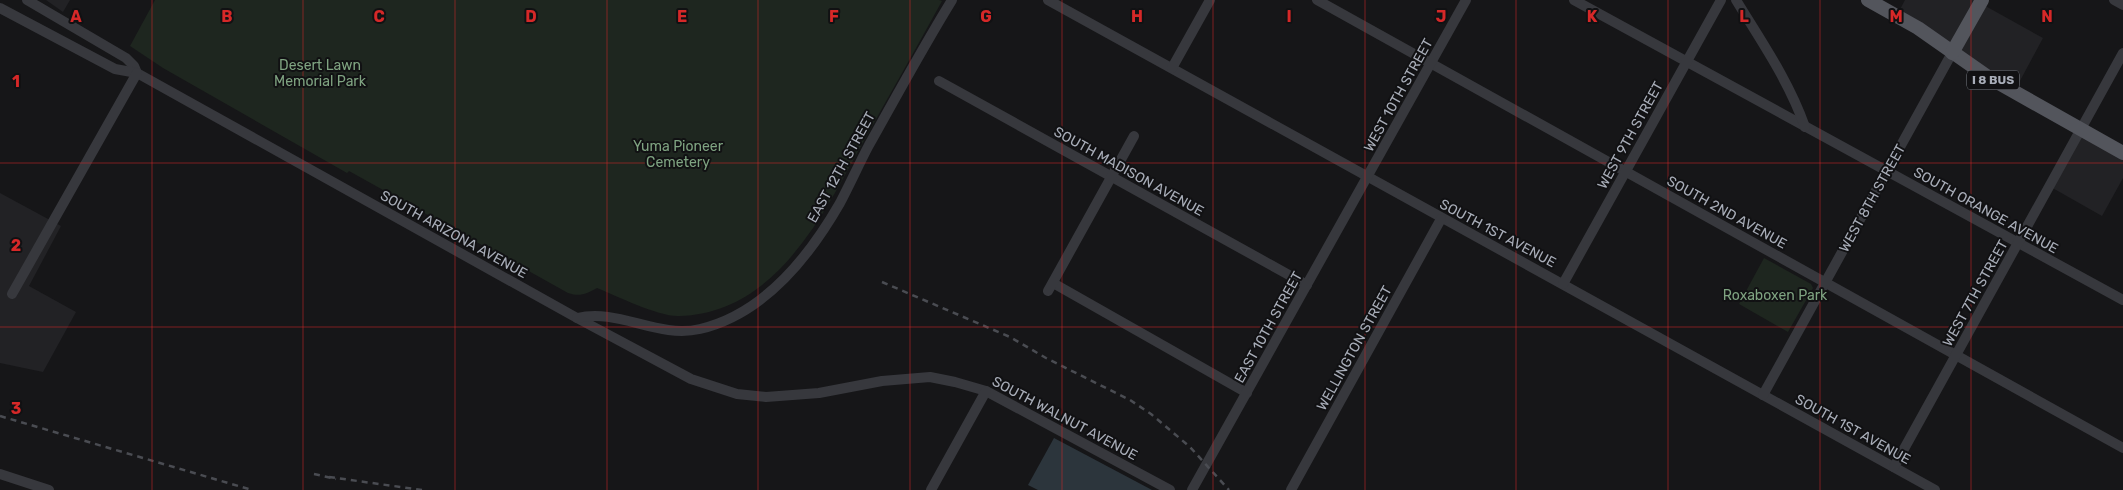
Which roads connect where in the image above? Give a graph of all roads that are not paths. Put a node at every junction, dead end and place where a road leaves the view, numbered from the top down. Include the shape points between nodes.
1 (27, 0) edge
2 (952, 0) edge
3 (1048, 0) edge
4 (1210, 0) edge
5 (1317, 0) edge
6 (1466, 0) edge
7 (1574, 0) edge
8 (1720, 0) edge
9 (1736, 0) edge
10 (1868, 0) edge
11 (1982, 0) edge
12 (2114, 0) edge
13 (2123, 5) edge
14 (0, 8) edge
15 (1952, 53) junction
16 (2123, 53) edge
17 (1686, 62) junction
18 (1431, 63) junction
19 (1172, 68) junction
20 (137, 73) junction
21 (939, 82) dead end
22 (1805, 127) junction
23 (2081, 129) junction
24 (1134, 136) dead end
25 (2123, 153) edge
26 (1887, 171) junction
27 (1625, 172) junction
28 (1368, 177) junction
29 (1112, 178) junction
30 (1441, 218) junction
31 (2018, 243) junction
32 (1825, 282) junction
33 (1563, 284) junction
34 (1307, 285) junction
35 (12, 294) dead end
36 (2123, 300) edge
37 (578, 318) junction
38 (1956, 355) junction
39 (986, 391) junction
40 (1247, 393) junction
41 (1763, 395) junction
42 (766, 396) joint
43 (2123, 448) edge
44 (1894, 467) junction
45 (0, 474) edge
46 (49, 490) edge
47 (931, 490) edge
48 (1170, 490) edge
49 (1192, 490) edge
50 (1291, 490) edge
51 (1935, 490) edge

1 - 20 street, SOUTH ARIZONA AVENUE via 126,58
2 - 37 street, EAST 12TH STREET via 839,204 786,279 754,305 720,323 700,329 681,332 600,316
3 - 19 street, SOUTH 1ST AVENUE
4 - 19 street
5 - 18 street, SOUTH 2ND AVENUE
6 - 18 street, WEST 10TH STREET
7 - 17 street, SOUTH ORANGE AVENUE
8 - 17 street, WEST 9TH STREET
9 - 22 street via 1783,77
10 - 15 main road, I 8 BUS via 1918,28
11 - 15 main road, WEST 8TH STREET
12 - 13 street
14 - 20 street, SOUTH ARIZONA AVENUE via 115,68
15 - 23 main road, I 8 BUS
15 - 26 street, WEST 8TH STREET
16 - 23 street, WEST 7TH STREET
17 - 22 street, SOUTH ORANGE AVENUE
17 - 27 street, WEST 9TH STREET
18 - 27 street, SOUTH 2ND AVENUE
18 - 28 street, WEST 10TH STREET
19 - 28 street, SOUTH 1ST AVENUE
20 - 35 street
20 - 37 street, SOUTH ARIZONA AVENUE
21 - 29 street, SOUTH MADISON AVENUE
22 - 26 street, SOUTH ORANGE AVENUE
23 - 25 main road, I 8 BUS
23 - 31 street, WEST 7TH STREET
24 - 29 street
26 - 31 street, SOUTH ORANGE AVENUE
26 - 32 street, WEST 8TH STREET
27 - 32 street, SOUTH 2ND AVENUE
27 - 33 street, WEST 9TH STREET
28 - 30 street, SOUTH 1ST AVENUE
28 - 34 street, EAST 10TH STREET
29 - 34 street, SOUTH MADISON AVENUE
29 - 40 street via 1050,287
30 - 33 street, SOUTH 1ST AVENUE
30 - 50 street, WELLINGTON STREET
31 - 36 street, SOUTH ORANGE AVENUE
31 - 38 street, WEST 7TH STREET
32 - 38 street, SOUTH 2ND AVENUE
32 - 41 street, WEST 8TH STREET
33 - 41 street, SOUTH 1ST AVENUE
34 - 40 street, EAST 10TH STREET
37 - 42 street, SOUTH ARIZONA AVENUE via 691,379 736,394
38 - 43 street, SOUTH 2ND AVENUE
38 - 44 street, WEST 7TH STREET
39 - 42 street, SOUTH WALNUT AVENUE via 930,377 819,393
39 - 47 street
39 - 48 street, SOUTH WALNUT AVENUE
40 - 49 street, EAST 10TH STREET
41 - 44 street, SOUTH 1ST AVENUE
44 - 51 street, SOUTH 1ST AVENUE
45 - 46 street

